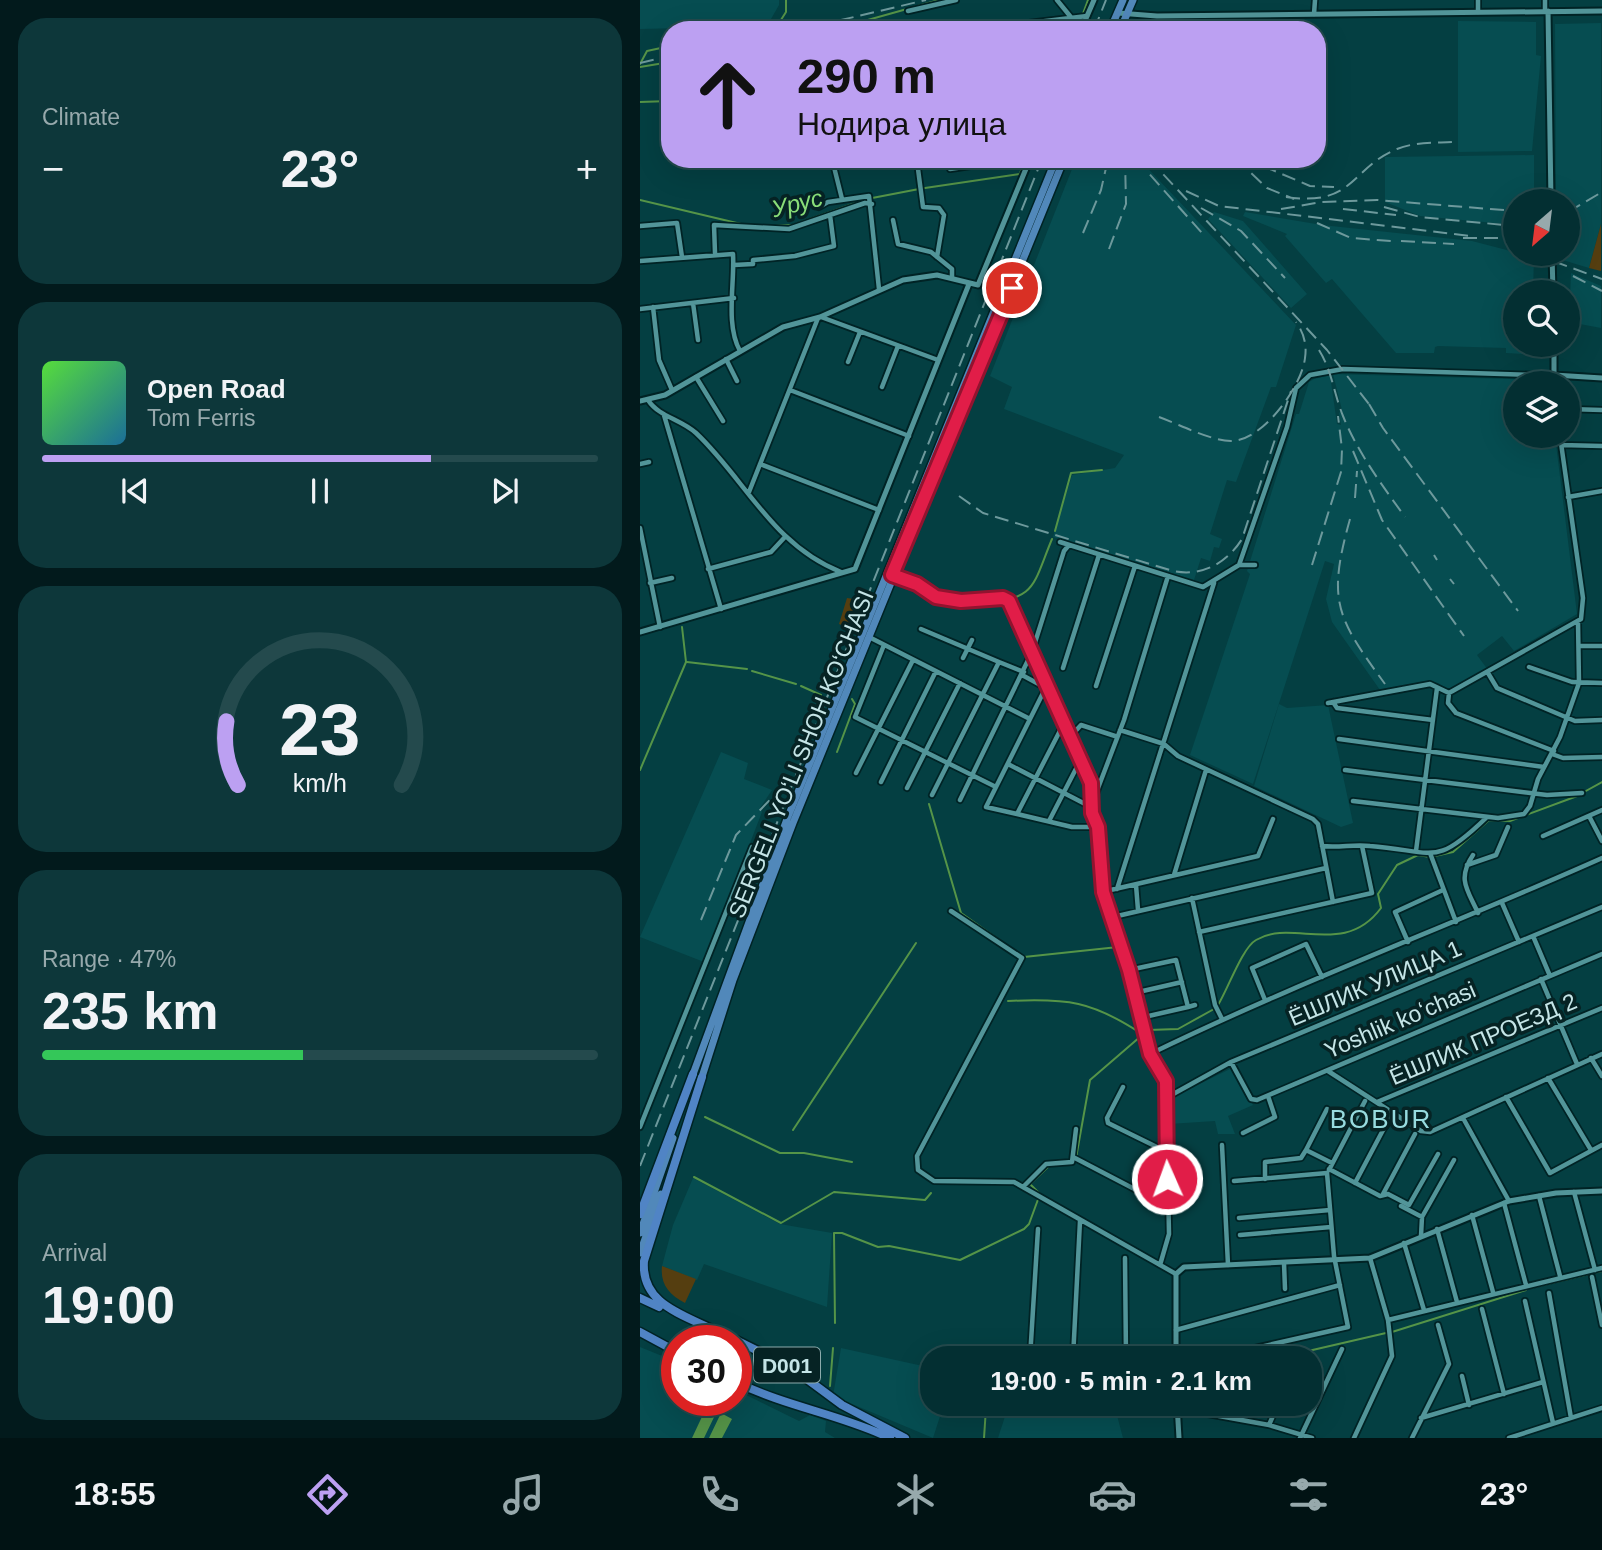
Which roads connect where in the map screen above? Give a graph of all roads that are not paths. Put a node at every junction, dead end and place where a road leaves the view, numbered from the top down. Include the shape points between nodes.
1 (956, 0) edge
2 (1057, 0) edge
3 (1094, 0) edge
4 (1123, 0) edge
5 (1133, 0) edge
6 (1315, 0) edge
7 (1478, 0) edge
8 (1545, 0) edge
9 (908, 10) dead end
10 (1546, 11) junction
11 (1601, 11) edge
12 (1478, 12) junction
13 (1118, 13) junction
14 (1314, 14) junction
15 (1070, 16) junction
16 (1084, 16) junction
17 (1126, 16) junction
18 (1034, 21) edge
19 (1083, 21) edge
20 (1114, 21) edge
21 (1124, 21) edge
22 (834, 168) edge
23 (958, 168) edge
24 (1023, 168) edge
25 (1052, 168) edge
26 (1060, 168) edge
27 (918, 169) dead end
28 (950, 169) dead end
29 (1551, 189) edge
30 (842, 199) junction
31 (871, 200) junction
32 (820, 207) dead end
33 (830, 215) junction
34 (893, 220) dead end
35 (640, 226) edge
36 (715, 253) junction
37 (682, 257) junction
38 (937, 257) junction
39 (640, 261) edge
40 (734, 265) junction
41 (952, 278) junction
42 (969, 284) junction
43 (879, 289) junction
44 (734, 298) junction
45 (693, 303) junction
46 (653, 307) junction
47 (640, 309) edge
48 (819, 318) junction
49 (860, 331) junction
50 (698, 340) dead end
51 (898, 346) junction
52 (740, 351) junction
53 (726, 359) junction
54 (938, 360) junction
55 (848, 362) dead end
56 (1503, 375) edge
57 (695, 376) junction
58 (1580, 377) edge
59 (1601, 378) edge
60 (737, 381) dead end
61 (882, 387) dead end
62 (672, 390) junction
63 (790, 390) junction
64 (648, 400) junction
65 (640, 401) edge
66 (1580, 409) edge
67 (1601, 410) edge
68 (663, 414) junction
69 (723, 421) dead end
70 (909, 436) junction
71 (1580, 445) edge
72 (1601, 446) edge
73 (1561, 448) edge
74 (649, 462) dead end
75 (640, 464) edge
76 (760, 464) junction
77 (1601, 491) edge
78 (748, 493) junction
79 (1568, 497) junction
80 (880, 510) junction
81 (640, 528) edge
82 (784, 538) junction
83 (1060, 542) dead end
84 (1069, 545) junction
85 (1099, 555) junction
86 (1239, 565) junction
87 (1255, 565) dead end
88 (1135, 566) junction
89 (708, 569) junction
90 (841, 572) junction
91 (892, 575) junction
92 (1168, 576) junction
93 (672, 578) dead end
94 (650, 583) junction
95 (1214, 583) junction
96 (721, 609) junction
97 (1578, 621) junction
98 (660, 627) junction
99 (921, 629) dead end
100 (640, 632) edge
101 (867, 636) junction
102 (972, 640) dead end
103 (884, 645) junction
104 (1580, 646) junction
105 (1601, 646) edge
106 (969, 648) junction
107 (1033, 652) junction
108 (963, 658) dead end
109 (913, 660) junction
110 (999, 662) junction
111 (1530, 667) dead end
112 (1063, 668) dead end
113 (936, 671) junction
114 (1488, 673) junction
115 (1023, 674) junction
116 (960, 683) junction
117 (1579, 683) junction
118 (1601, 683) edge
119 (1047, 686) junction
120 (1096, 686) dead end
121 (1437, 688) junction
122 (1449, 693) junction
123 (983, 695) junction
124 (1006, 707) junction
125 (1567, 718) junction
126 (1030, 719) junction
127 (1433, 720) junction
128 (1601, 720) edge
129 (1064, 722) junction
130 (879, 728) junction
131 (1120, 730) junction
132 (1070, 736) junction
133 (1115, 736) junction
134 (1339, 739) dead end
135 (902, 740) junction
136 (1164, 744) junction
137 (1428, 750) junction
138 (925, 752) junction
139 (1553, 752) junction
140 (1601, 757) edge
141 (1080, 760) junction
142 (948, 763) junction
143 (1008, 764) junction
144 (1544, 767) junction
145 (1345, 769) dead end
146 (1206, 770) junction
147 (856, 773) dead end
148 (972, 775) junction
149 (1036, 778) junction
150 (1425, 779) junction
151 (881, 782) dead end
152 (996, 787) junction
153 (907, 788) dead end
154 (1064, 792) junction
155 (1534, 793) junction
156 (1582, 793) dead end
157 (932, 795) dead end
158 (960, 800) dead end
159 (1093, 800) junction
160 (1353, 801) dead end
161 (1092, 807) junction
162 (1422, 809) junction
163 (1601, 810) edge
164 (1017, 814) junction
165 (1589, 816) junction
166 (1487, 817) junction
167 (1273, 819) dead end
168 (1049, 821) junction
169 (1098, 827) junction
170 (1508, 827) dead end
171 (1543, 836) dead end
172 (1601, 841) edge
173 (1322, 846) junction
174 (1362, 846) junction
175 (752, 847) dead end
176 (1416, 851) junction
177 (1473, 855) dead end
178 (1431, 856) junction
179 (1601, 858) edge
180 (1466, 865) junction
181 (1326, 868) junction
182 (1173, 876) junction
183 (1136, 885) junction
184 (1117, 889) junction
185 (1443, 890) junction
186 (1103, 892) junction
187 (1192, 898) junction
188 (1333, 902) junction
189 (1502, 903) junction
190 (1601, 906) edge
191 (1138, 910) junction
192 (951, 911) dead end
193 (1478, 913) junction
194 (1113, 917) junction
195 (1456, 922) junction
196 (1199, 932) junction
197 (1533, 936) junction
198 (1408, 942) junction
199 (1519, 942) junction
200 (1601, 954) edge
201 (1129, 970) junction
202 (1550, 976) junction
203 (1321, 977) junction
204 (1541, 979) junction
205 (1182, 982) junction
206 (1134, 993) junction
207 (1265, 1000) junction
208 (1195, 1005) dead end
209 (1188, 1007) junction
210 (1601, 1008) edge
211 (1140, 1018) junction
212 (1222, 1019) junction
213 (1560, 1025) junction
214 (1150, 1054) junction
215 (1601, 1054) edge
216 (1591, 1058) junction
217 (1231, 1062) junction
218 (1577, 1064) junction
219 (1328, 1070) junction
220 (697, 1076) junction
221 (1601, 1076) edge
222 (1548, 1078) junction
223 (1166, 1081) junction
224 (1123, 1087) dead end
225 (1173, 1094) junction
226 (1268, 1096) junction
227 (1506, 1097) junction
228 (1165, 1099) junction
229 (1366, 1101) dead end
230 (1377, 1102) junction
231 (1327, 1109) dead end
232 (1391, 1115) dead end
233 (1462, 1118) junction
234 (640, 1127) edge
235 (1076, 1129) dead end
236 (1243, 1133) dead end
237 (1415, 1134) dead end
238 (1601, 1144) edge
239 (1222, 1145) dead end
240 (1306, 1150) junction
241 (1591, 1150) junction
242 (1167, 1152) junction
243 (1438, 1154) dead end
244 (1073, 1157) junction
245 (1454, 1160) dead end
246 (1332, 1163) junction
247 (1328, 1171) junction
248 (1265, 1179) junction
249 (1234, 1181) dead end
250 (1355, 1183) junction
251 (1023, 1187) junction
252 (1601, 1191) edge
253 (1574, 1192) junction
254 (1383, 1195) junction
255 (1539, 1196) junction
256 (1506, 1202) junction
257 (1168, 1206) junction
258 (1401, 1206) dead end
259 (1330, 1210) junction
260 (640, 1214) edge
261 (1471, 1214) junction
262 (1422, 1217) junction
263 (1239, 1218) dead end
264 (1080, 1221) junction
265 (1331, 1227) junction
266 (1437, 1228) junction
267 (1038, 1229) dead end
268 (640, 1233) edge
269 (1240, 1235) dead end
270 (1421, 1236) junction
271 (1404, 1243) junction
272 (640, 1253) edge
273 (1125, 1258) dead end
274 (1370, 1258) junction
275 (1336, 1260) junction
276 (1284, 1263) junction
277 (1160, 1265) junction
278 (1228, 1265) junction
279 (1601, 1268) edge
280 (1595, 1270) junction
281 (1176, 1274) junction
282 (1560, 1276) junction
283 (1593, 1277) dead end
284 (1340, 1285) junction
285 (1526, 1285) junction
286 (1285, 1289) dead end
287 (1493, 1292) junction
288 (1549, 1293) dead end
289 (640, 1298) edge
290 (1457, 1301) junction
291 (1525, 1301) dead end
292 (1482, 1309) dead end
293 (1424, 1310) junction
294 (1388, 1320) junction
295 (701, 1325) edge
296 (702, 1325) edge
297 (1438, 1325) dead end
298 (1601, 1325) edge
299 (1176, 1330) junction
300 (640, 1332) edge
301 (640, 1338) edge
302 (661, 1344) edge
303 (1031, 1346) edge
304 (1074, 1346) edge
305 (1126, 1346) edge
306 (1176, 1346) edge
307 (1264, 1346) edge
308 (661, 1347) edge
309 (752, 1349) edge
310 (1342, 1349) dead end
311 (1462, 1376) dead end
312 (1543, 1382) junction
313 (752, 1390) edge
314 (1504, 1394) junction
315 (1469, 1405) junction
316 (1601, 1408) edge
317 (1178, 1416) edge
318 (1222, 1416) edge
319 (1273, 1416) edge
320 (1235, 1418) joint
321 (1421, 1418) junction
322 (1572, 1418) junction
323 (859, 1420) junction
324 (1554, 1423) junction
325 (1269, 1425) junction
326 (1301, 1436) edge
327 (890, 1438) edge
328 (905, 1438) edge
329 (1179, 1438) edge
330 (1312, 1438) edge
331 (1354, 1438) edge
332 (1412, 1438) edge
333 (1509, 1438) edge

1 - 9 street
2 - 15 street
3 - 16 street
4 - 13 main road
5 - 17 main road
6 - 14 street
7 - 12 street
8 - 10 street
10 - 11 street
10 - 12 street
10 - 29 street
12 - 14 street
13 - 17 street
13 - 20 main road
14 - 17 street
15 - 16 street
15 - 18 street
16 - 19 street
17 - 21 main road
22 - 30 street
23 - 28 street
24 - 42 street via 982,281
25 - 220 main road, SERGELI YO‘LI SHOH KO‘CHASI via 787,819
26 - 91 main road, SERGELI YO‘LI SHOH KO‘CHASI
27 - 38 street via 923,207 939,208 944,215
30 - 31 street via 865,194
30 - 32 street
31 - 33 street
31 - 43 street
33 - 36 street via 789,229 714,225
33 - 40 street via 834,246
34 - 38 street via 898,244
35 - 37 street via 676,222
36 - 37 street
36 - 40 street via 732,252
37 - 39 street
38 - 41 street via 952,269
40 - 44 street
41 - 42 street
41 - 43 street via 915,277
42 - 54 street
43 - 48 street
44 - 45 street
44 - 52 street via 735,342
45 - 46 street
45 - 50 street
46 - 47 street
46 - 62 street via 659,360
48 - 49 street
48 - 52 street via 787,326
48 - 63 street
49 - 51 street
49 - 55 street
51 - 54 street
51 - 61 street
52 - 53 street
53 - 57 street
53 - 60 street
54 - 70 street
56 - 86 street via 1329,370 1310,375 1296,388
57 - 62 street
57 - 69 street
58 - 59 street
62 - 64 street
63 - 70 street
63 - 76 street
64 - 65 street
64 - 68 street
66 - 67 street
68 - 78 street via 695,432
68 - 89 street
70 - 80 street
71 - 72 street
73 - 79 street
74 - 75 street
76 - 78 street
76 - 80 street
77 - 79 street
78 - 82 street
79 - 97 street via 1583,598
80 - 90 street via 856,567
81 - 94 street
82 - 89 street via 771,552
82 - 90 street
83 - 84 street
84 - 85 street
84 - 107 street
85 - 88 street
85 - 112 street
86 - 87 street
86 - 95 street
88 - 92 street
88 - 120 street
89 - 96 street
90 - 96 street
91 - 101 main road, SERGELI YO‘LI SHOH KO‘CHASI
91 - 107 street via 936,597 1008,601
92 - 95 street via 1203,587
92 - 131 street
93 - 94 street
94 - 98 street
95 - 136 street
96 - 98 street
97 - 104 street
97 - 114 street
98 - 100 street
99 - 106 street
101 - 103 street
101 - 220 main road, SERGELI YO‘LI SHOH KO‘CHASI
102 - 106 street
103 - 109 street
103 - 130 street via 855,717
104 - 105 street
104 - 117 street
106 - 108 street
106 - 110 street
107 - 115 street
107 - 119 street
109 - 113 street
109 - 130 street
110 - 115 street
110 - 123 street
111 - 117 street
113 - 116 street
113 - 135 street
114 - 122 street
114 - 125 street via 1497,688
115 - 119 street
115 - 124 street
116 - 123 street
116 - 138 street
117 - 118 street
117 - 125 street
119 - 126 street
119 - 129 street
121 - 122 street
121 - 127 street
121 - 127 street via 1430,684 1330,702 1336,709
122 - 139 street via 1448,703 1456,713
123 - 124 street
123 - 142 street
124 - 126 street
124 - 148 street
125 - 128 street
125 - 139 street
126 - 143 street
127 - 137 street
129 - 132 street
129 - 149 street
130 - 135 street
130 - 147 street
131 - 133 street
131 - 136 street
132 - 133 street via 1081,725
132 - 141 street
133 - 159 street
134 - 137 street
135 - 138 street
135 - 151 street
136 - 146 street
136 - 184 street
137 - 144 street
137 - 150 street
138 - 142 street
138 - 153 street
139 - 140 street via 1563,758
139 - 144 street
141 - 154 street
141 - 159 street
142 - 148 street
142 - 157 street
143 - 149 street
143 - 152 street
144 - 155 street
145 - 150 street
146 - 173 street via 1313,819
146 - 182 street
148 - 152 street
148 - 158 street
149 - 154 street
149 - 164 street
150 - 155 street
150 - 162 street
152 - 164 street via 986,807
154 - 161 street
154 - 168 street
155 - 156 street
155 - 166 street via 1524,814
159 - 161 street
160 - 162 street
161 - 169 street
162 - 166 street
162 - 176 street
163 - 165 street
164 - 168 street
165 - 171 street
165 - 172 street
166 - 178 street via 1460,844
167 - 182 street via 1260,855
168 - 169 street
169 - 186 street
170 - 180 street via 1496,855
173 - 174 street
173 - 181 street
174 - 176 street
174 - 188 street via 1372,893
175 - 234 street
176 - 178 street
177 - 180 street
178 - 185 street
179 - 189 street
180 - 193 street via 1463,880
181 - 187 street
181 - 188 street
182 - 183 street
183 - 184 street
183 - 191 street
184 - 186 street
185 - 195 street
185 - 198 street via 1395,912
186 - 194 street
187 - 191 street
187 - 196 street
188 - 196 street
189 - 193 street
189 - 199 street
190 - 197 street, ЁШЛИК УЛИЦА 1
191 - 194 street
192 - 251 street via 1022,958 916,1165 934,1181 1008,1181
193 - 195 street
194 - 201 street
195 - 198 street
196 - 212 street
197 - 199 street, ЁШЛИК УЛИЦА 1
197 - 202 street
198 - 203 street
199 - 217 street, ЁШЛИК УЛИЦА 1
200 - 202 street, Yoshlik koʻchasi
201 - 205 street via 1174,959
201 - 206 street
202 - 204 street, Yoshlik koʻchasi
203 - 207 street
203 - 207 street via 1306,944 1251,969
204 - 213 street
204 - 219 street, Yoshlik koʻchasi
205 - 206 street
205 - 209 street
206 - 211 street
207 - 212 street
208 - 209 street
209 - 211 street
210 - 213 street, ЁШЛИК ПРОЕЗД 2
211 - 214 street
212 - 214 street
213 - 218 street
213 - 230 street, ЁШЛИК ПРОЕЗД 2
214 - 223 street
215 - 216 street
216 - 218 street
216 - 221 street
217 - 225 street, ЁШЛИК УЛИЦА 1
217 - 226 street via 1251,1099
218 - 222 street
219 - 226 street, Yoshlik koʻchasi
219 - 230 street
220 - 260 highway
220 - 268 main road, SERGELI YO‘LI SHOH KO‘CHASI
220 - 272 main road, SERGELI YO‘LI SHOH KO‘CHASI
220 - 296 highway via 643,1272 655,1300
222 - 227 street
222 - 241 street
223 - 225 street
223 - 228 street
224 - 242 street via 1108,1124
225 - 228 street, ЁШЛИК УЛИЦА 1
226 - 236 street via 1275,1117
227 - 233 street
227 - 241 street via 1550,1172
228 - 242 street
229 - 246 street
230 - 233 street via 1425,1132
231 - 240 street
232 - 250 street
233 - 256 street
235 - 244 street
237 - 254 street
238 - 241 street
239 - 278 street
240 - 246 street
240 - 248 street via 1302,1158 1265,1162
242 - 257 street
243 - 254 street via 1411,1204
244 - 251 street via 1071,1162 1046,1164
244 - 257 street
245 - 262 street
246 - 247 street
247 - 248 street
247 - 250 street
247 - 259 street
248 - 249 street
250 - 254 street
251 - 264 street
252 - 253 street
253 - 255 street
253 - 280 street
255 - 256 street
255 - 282 street
256 - 261 street
256 - 285 street
257 - 277 street via 1169,1234
258 - 262 street
259 - 263 street
259 - 265 street
261 - 266 street
261 - 287 street
262 - 270 street
264 - 277 street
264 - 304 street
265 - 269 street
265 - 275 street
266 - 270 street
266 - 290 street
267 - 303 street
270 - 271 street
271 - 274 street
271 - 293 street
273 - 305 street
274 - 275 street
274 - 294 street
275 - 276 street
275 - 284 street
276 - 278 street
276 - 286 street
277 - 281 street
278 - 281 street via 1185,1267
279 - 280 street
280 - 282 street
281 - 299 street
282 - 285 street
283 - 298 street
284 - 299 street
284 - 307 street via 1348,1327
285 - 287 street
287 - 290 street
288 - 322 street
289 - 295 highway, D001
290 - 293 street
291 - 312 street
292 - 314 street
293 - 294 street
294 - 331 street via 1392,1356
297 - 321 street via 1449,1364
299 - 306 street
300 - 302 highway
301 - 308 highway
309 - 323 highway, D001 via 792,1368
310 - 326 street
311 - 315 street
312 - 314 street
312 - 324 street
313 - 323 highway, D001 via 778,1402
314 - 315 street
315 - 321 street
316 - 322 street
317 - 329 street
318 - 320 street
319 - 325 street
320 - 325 street
321 - 332 street
322 - 324 street
323 - 327 highway, D001
323 - 328 highway, D001
324 - 333 street
325 - 326 street
326 - 330 street

